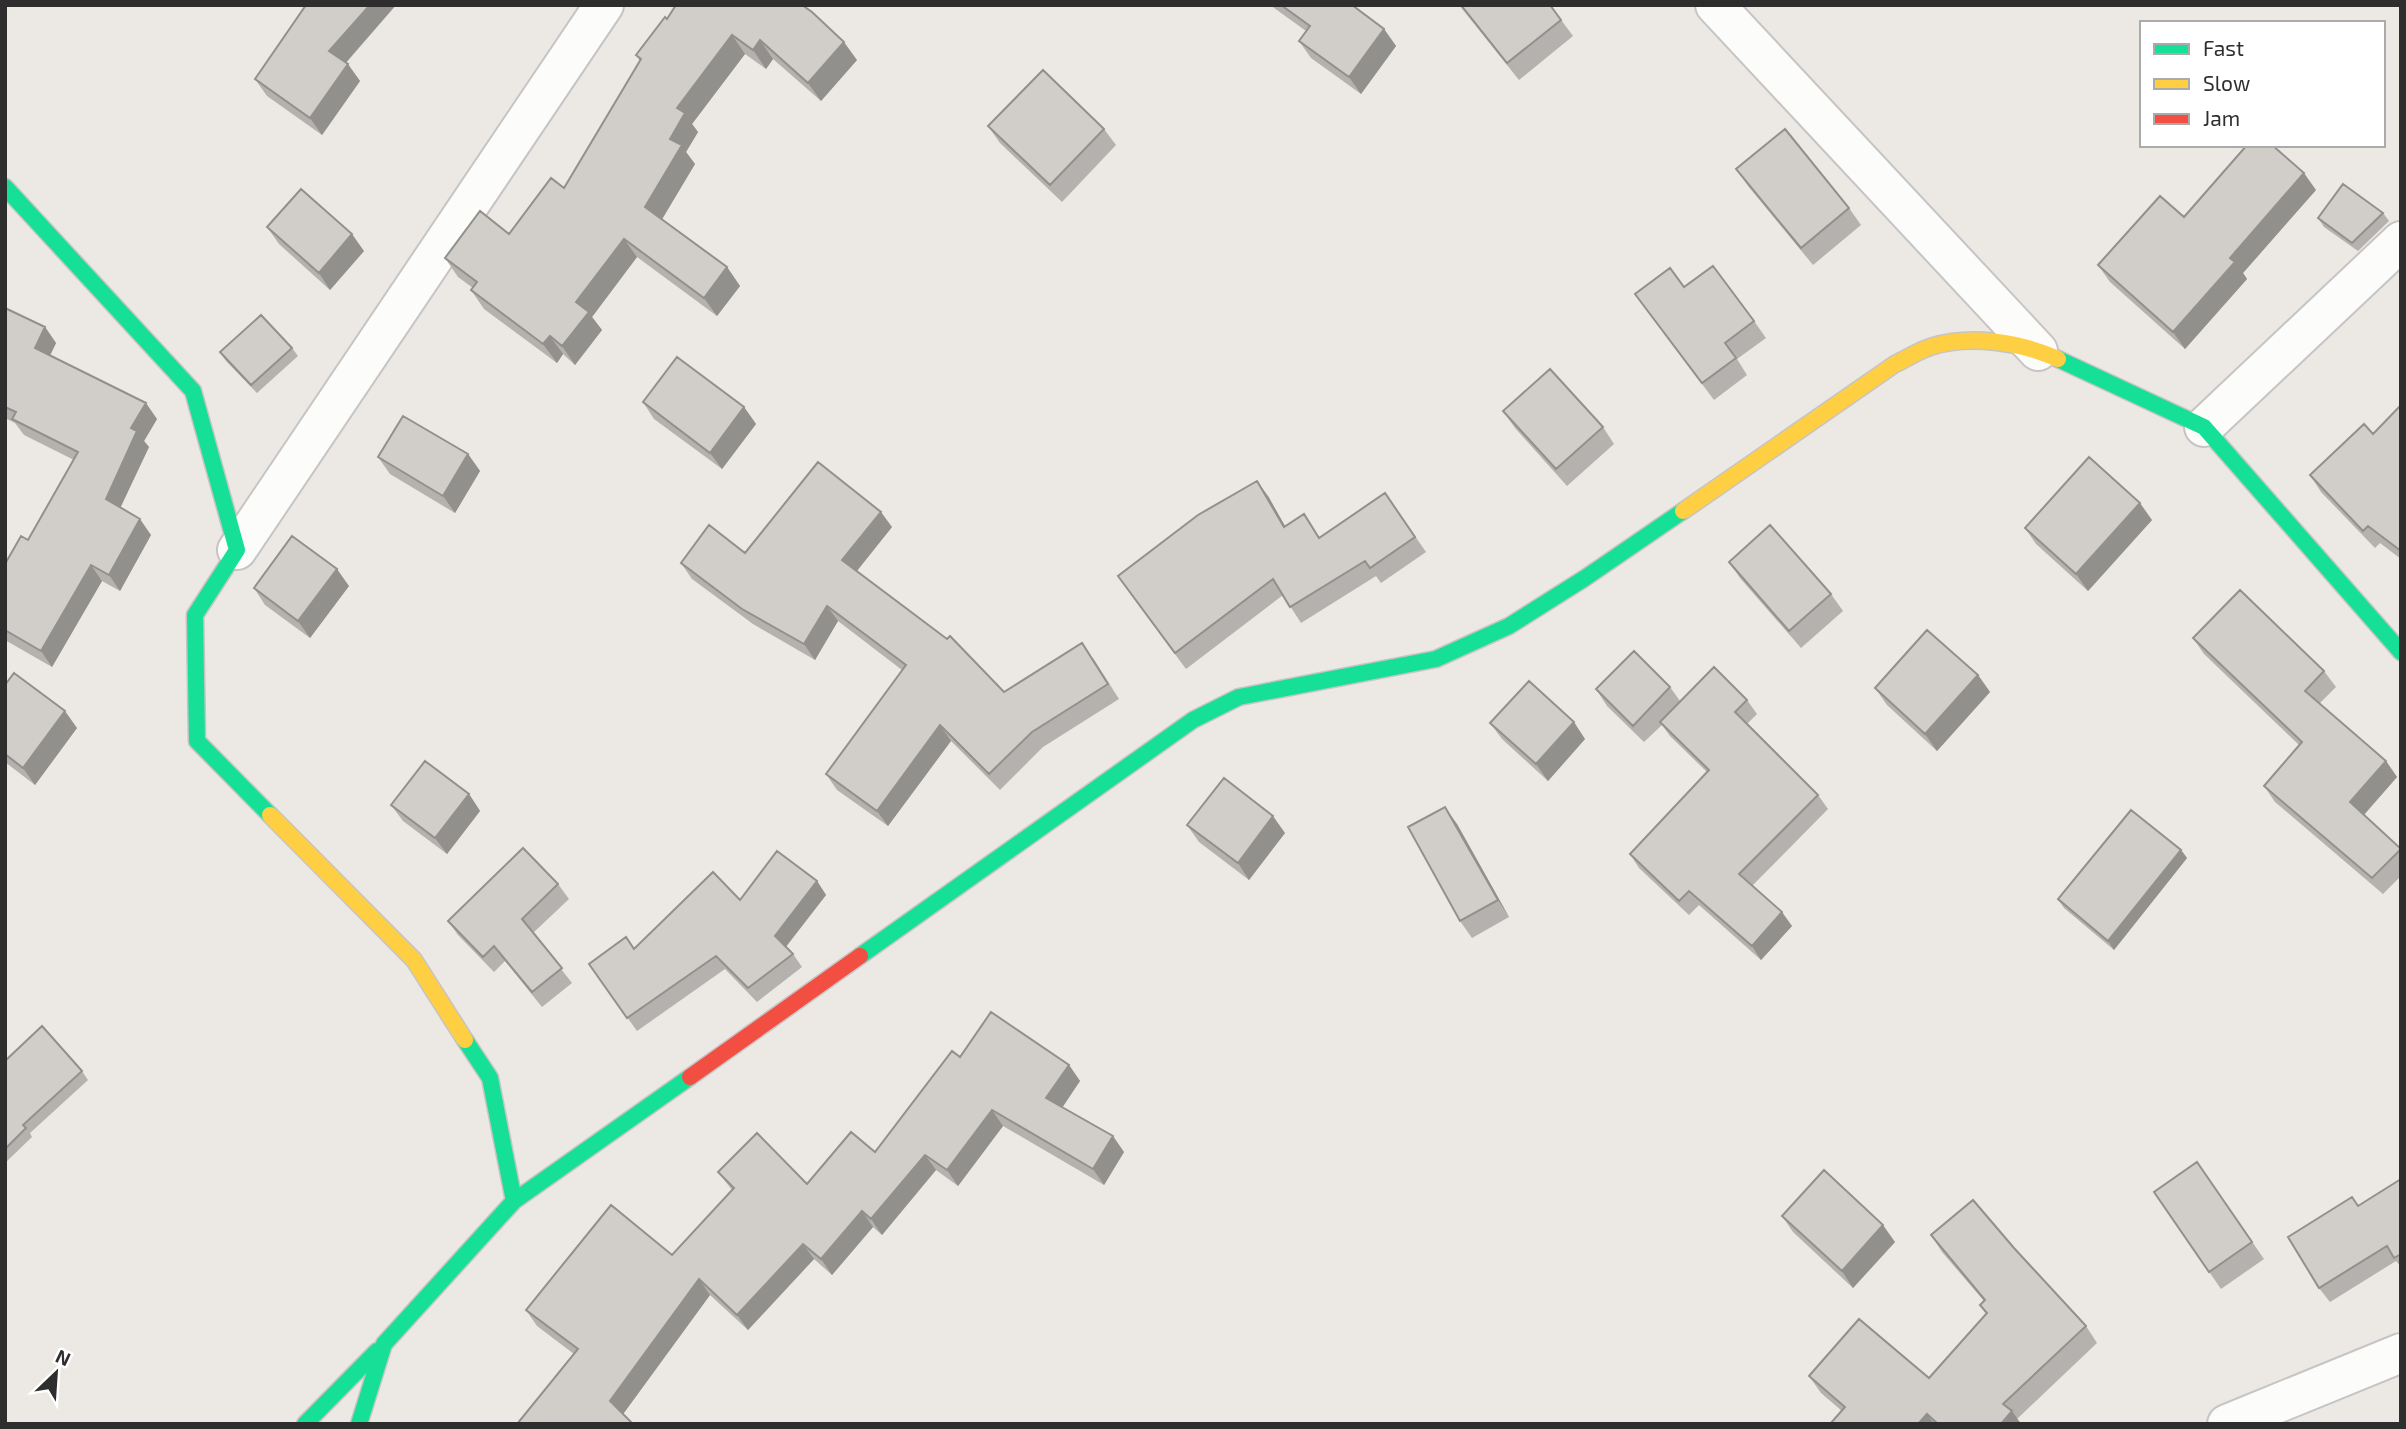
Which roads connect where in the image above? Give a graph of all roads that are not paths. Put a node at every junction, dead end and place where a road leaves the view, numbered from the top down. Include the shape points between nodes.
1 (604, 5) edge
2 (1715, 5) edge
3 (5, 187) edge
4 (2401, 241) edge
5 (2038, 351) junction
6 (2204, 427) junction
7 (237, 550) junction
8 (2401, 652) edge
9 (514, 1202) junction
10 (384, 1344) junction
11 (2401, 1353) edge
12 (305, 1424) edge
13 (359, 1424) edge
14 (2227, 1424) edge

1 - 7 street
2 - 5 street
3 - 7 main road via 193,391
4 - 6 street
5 - 6 main road
5 - 9 main road via 2004,342 1966,341 1930,347 1895,364 1509,626 1436,659 1239,697 1193,720
6 - 8 main road
7 - 9 main road via 195,615 197,741 414,960 490,1078
9 - 10 main road
10 - 12 main road
10 - 13 main road
11 - 14 street

